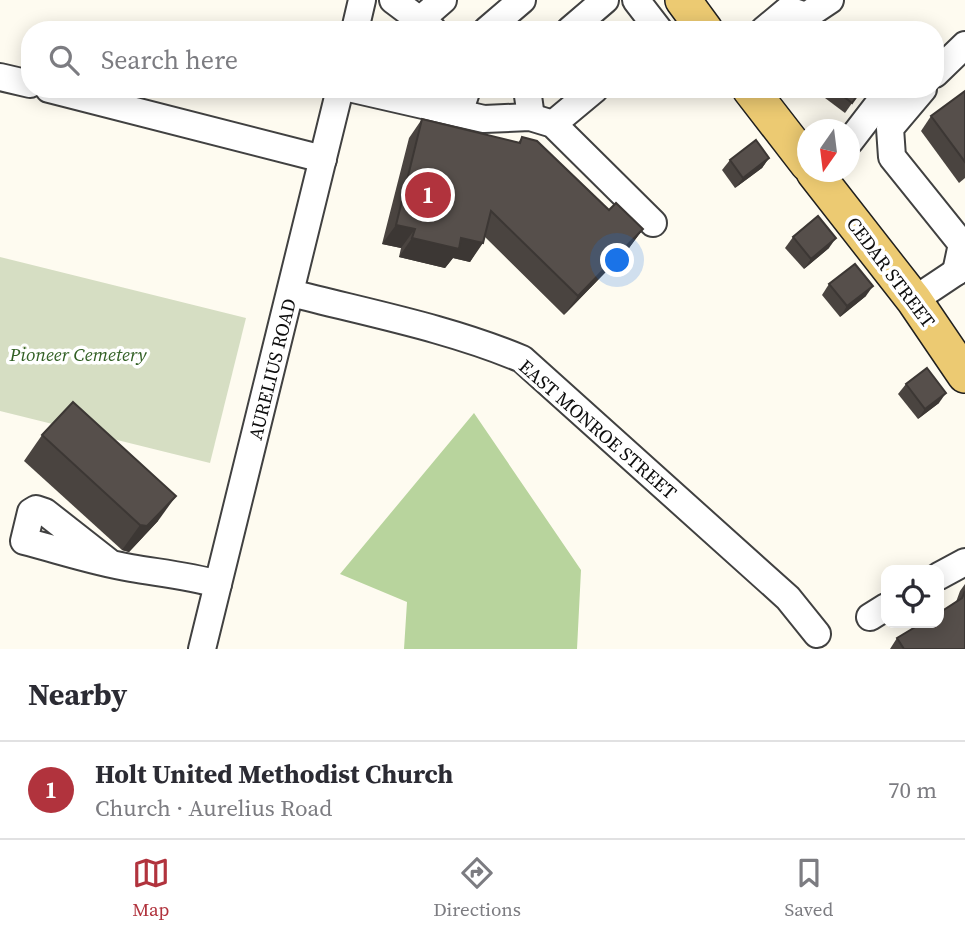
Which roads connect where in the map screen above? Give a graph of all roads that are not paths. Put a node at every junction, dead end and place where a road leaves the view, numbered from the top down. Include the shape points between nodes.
1 (362, 0) edge
2 (443, 0) edge
3 (522, 0) edge
4 (605, 0) edge
5 (636, 0) edge
6 (830, 0) edge
7 (784, 5) edge
8 (410, 14) edge
9 (357, 21) edge
10 (498, 21) edge
11 (580, 21) edge
12 (652, 21) edge
13 (771, 21) edge
14 (962, 54) edge
15 (944, 67) edge
16 (0, 77) edge
17 (21, 82) edge
18 (84, 98) edge
19 (338, 98) edge
20 (435, 98) edge
21 (531, 98) edge
22 (580, 98) edge
23 (757, 98) edge
24 (883, 98) edge
25 (915, 98) edge
26 (463, 101) edge
27 (542, 120) junction
28 (860, 127) edge
29 (797, 147) edge
30 (323, 159) junction
31 (825, 182) edge
32 (653, 223) dead end
33 (961, 269) edge
34 (291, 293) junction
35 (914, 300) junction
36 (965, 375) edge
37 (965, 562) edge
38 (110, 563) dead end
39 (944, 573) edge
40 (218, 584) junction
41 (817, 634) dead end
42 (202, 649) edge

1 - 9 street
2 - 8 street
3 - 10 street
4 - 11 street
5 - 12 street
6 - 7 street via 806,16
7 - 13 street
14 - 15 street
16 - 17 street
18 - 30 street
19 - 30 street, AURELIUS ROAD
20 - 26 street
21 - 27 street
22 - 27 street
23 - 29 main road, CEDAR STREET
24 - 28 street
25 - 33 street via 890,128 892,157 962,244
26 - 27 street via 484,119
27 - 32 street
30 - 34 street, AURELIUS ROAD
31 - 35 main road, CEDAR STREET
33 - 35 street
34 - 40 street, AURELIUS ROAD
34 - 41 street, EAST MONROE STREET via 451,334 522,359 789,598
35 - 36 main road, CEDAR STREET
37 - 39 street
38 - 40 street
40 - 42 street, AURELIUS ROAD

